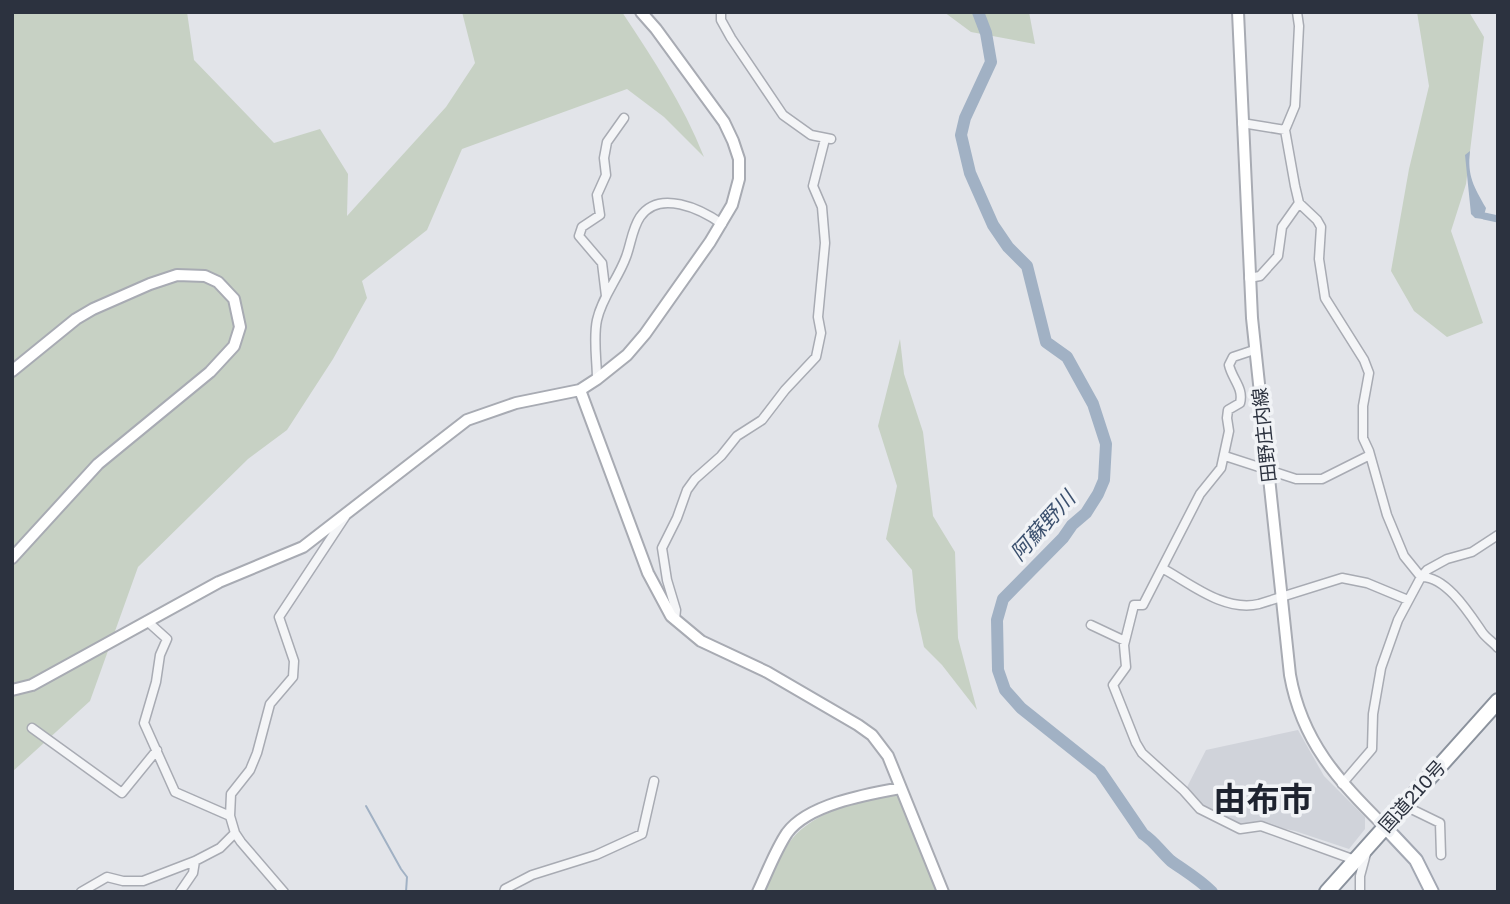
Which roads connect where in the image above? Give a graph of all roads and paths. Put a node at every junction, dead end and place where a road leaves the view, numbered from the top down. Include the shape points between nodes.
1 (640, 12) edge
2 (721, 12) edge
3 (1238, 12) edge
4 (1297, 12) edge
5 (624, 118) dead end
6 (1242, 123) junction
7 (1284, 130) junction
8 (1299, 203) junction
9 (722, 224) junction
10 (1249, 278) junction
11 (606, 296) junction
12 (1254, 350) junction
13 (12, 371) edge
14 (597, 379) junction
15 (580, 390) junction
16 (1370, 455) junction
17 (1225, 456) junction
18 (1268, 471) junction
19 (345, 516) junction
20 (1498, 535) edge
21 (12, 558) edge
22 (1162, 568) junction
23 (1421, 577) junction
24 (1282, 597) junction
25 (1408, 600) junction
26 (675, 619) junction
27 (147, 621) junction
28 (1091, 625) dead end
29 (1125, 641) junction
30 (1498, 648) edge
31 (12, 691) edge
32 (1498, 701) edge
33 (32, 729) dead end
34 (157, 750) junction
35 (654, 781) dead end
36 (1342, 784) junction
37 (901, 788) junction
38 (1403, 805) junction
39 (230, 816) junction
40 (1384, 826) junction
41 (235, 833) junction
42 (1369, 843) junction
43 (1441, 855) dead end
44 (1355, 860) junction
45 (195, 861) junction
46 (81, 892) edge
47 (180, 892) edge
48 (284, 892) edge
49 (505, 892) edge
50 (758, 892) edge
51 (943, 892) edge
52 (1327, 892) edge
53 (1360, 892) edge
54 (1432, 892) edge

1 - 9 street via 724,122 733,141 739,179 733,205
2 - 26 street via 731,38 783,116 798,128 828,139 813,186 822,207 825,243 818,317 821,333 816,357 762,420 737,436 687,490 662,548
3 - 6 street, 田野庄内線
4 - 7 street via 1295,106
5 - 11 street via 607,142 606,174 597,195 600,215 582,227 579,236 602,263
6 - 7 street
6 - 10 street, 田野庄内線
7 - 8 street
8 - 10 street via 1282,227 1278,256 1261,276
8 - 16 street via 1321,227 1319,258 1325,298 1369,373 1362,423
9 - 11 street via 681,204 654,205 641,214
9 - 14 street via 645,334
10 - 12 street, 田野庄内線
11 - 14 street via 596,322
12 - 17 street via 1233,357 1229,365 1242,396 1240,403 1228,410
12 - 18 street, 田野庄内線
13 - 21 street via 76,319 115,298 177,275 205,276 234,299 240,327 234,346 210,372 98,464
14 - 15 street
15 - 19 street via 516,403 467,420
15 - 26 street via 648,573
16 - 18 street via 1322,479 1296,479
16 - 23 street via 1404,556
17 - 18 street
17 - 22 street
18 - 24 street, 田野庄内線
19 - 27 street via 303,547 219,582
19 - 39 street via 279,617 294,661 293,677 270,704 250,770 231,794
20 - 23 street
22 - 24 street via 1231,605 1247,607
22 - 29 street via 1143,605 1134,605
23 - 25 street
23 - 30 street via 1431,577 1447,589
24 - 25 street via 1342,578
24 - 36 street, 田野庄内線 via 1296,702 1315,745
25 - 36 street via 1381,668 1372,749
26 - 37 street via 701,642 767,672 865,730 888,756
27 - 31 street via 32,685
27 - 34 street via 167,639 144,723
28 - 29 street
29 - 44 street via 1126,667 1114,685 1136,743 1200,809 1240,829 1261,826
32 - 38 highway, 国道210号
33 - 34 street via 122,793
34 - 39 street via 175,792
35 - 49 street via 642,834 596,855 532,875
36 - 40 street, 田野庄内線
37 - 50 street via 842,800 794,826
37 - 51 street
38 - 40 highway, 国道210号
38 - 43 street via 1440,823
39 - 41 street
40 - 42 highway, 国道210号
40 - 54 main road via 1416,860
41 - 45 street via 220,848
41 - 48 street
42 - 44 highway, 国道210号
42 - 53 street
44 - 52 highway, 国道210号
45 - 46 street via 143,881 107,877
45 - 47 street

